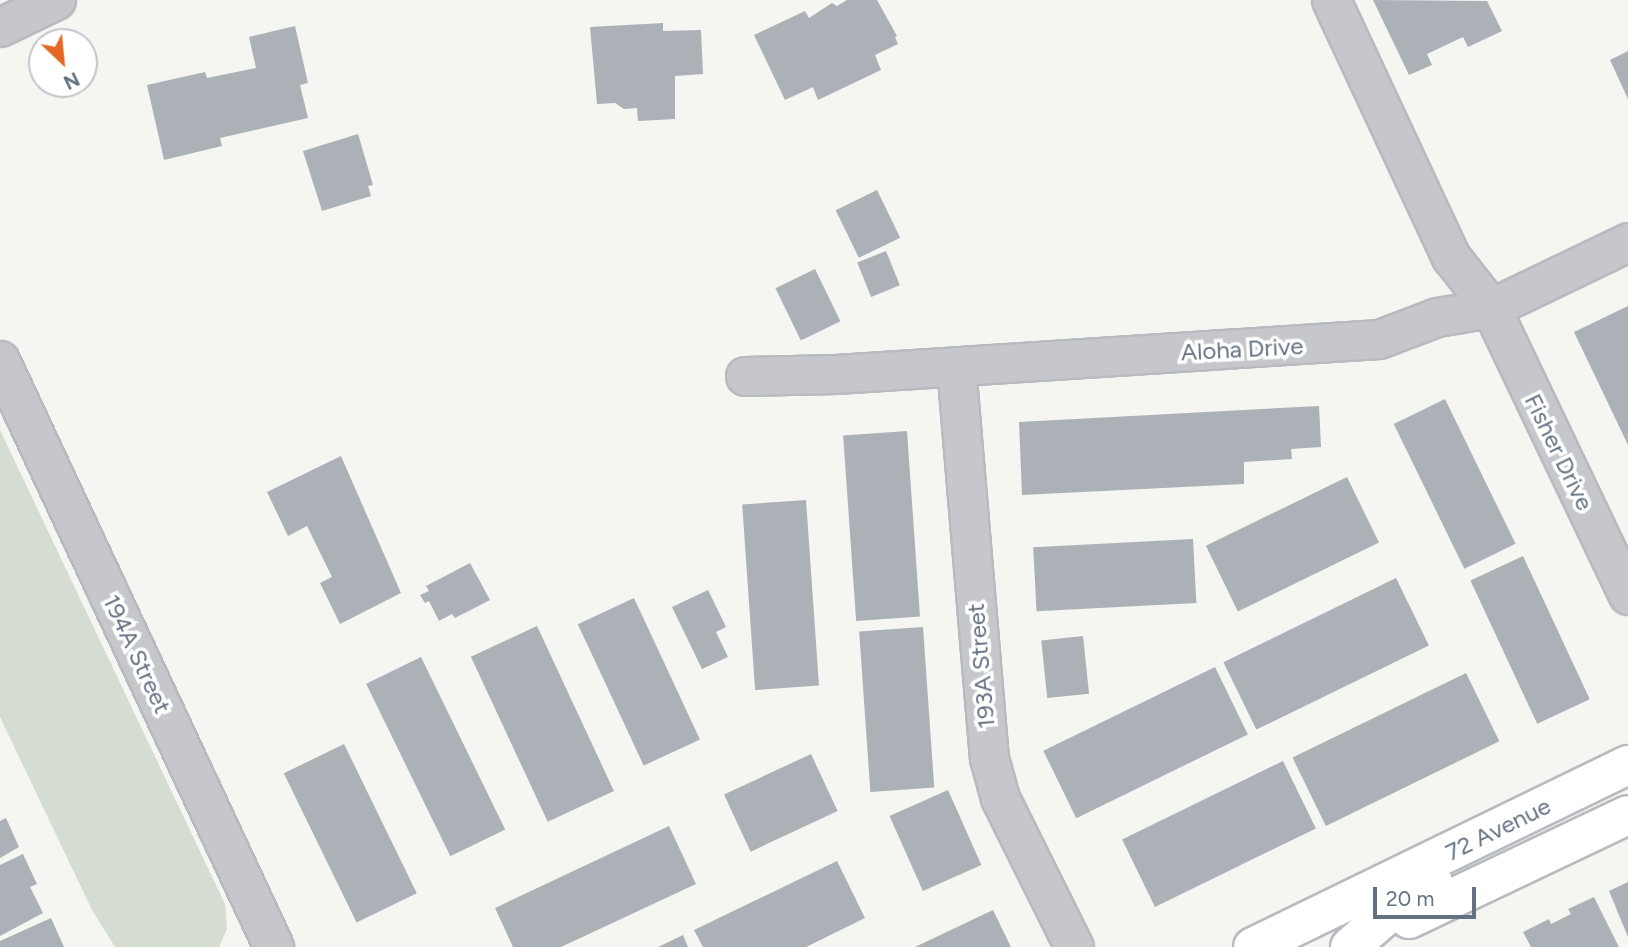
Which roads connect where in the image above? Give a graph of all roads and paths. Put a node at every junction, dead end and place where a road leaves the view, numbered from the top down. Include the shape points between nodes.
1 (56, 0) edge
2 (1331, 0) edge
3 (0, 27) edge
4 (1628, 242) edge
5 (1491, 308) junction
6 (0, 361) edge
7 (956, 366) junction
8 (745, 376) dead end
9 (1628, 595) edge
10 (1628, 765) edge
11 (1628, 790) edge
12 (1628, 816) edge
13 (270, 946) edge
14 (1074, 947) edge
15 (1254, 947) edge
16 (1350, 947) edge

1 - 3 street
2 - 5 street, Fisher Drive via 1451,257
4 - 5 street, Aloha Drive
5 - 7 street, Aloha Drive via 1437,317 1405,331 1353,342
5 - 9 street, Fisher Drive
6 - 13 street, 194A Street
7 - 8 street, Aloha Drive
7 - 14 street, 193A Street via 989,758 1000,798
10 - 15 main road, 72 Avenue
11 - 16 main road via 1414,891
12 - 16 main road, 72 Avenue

